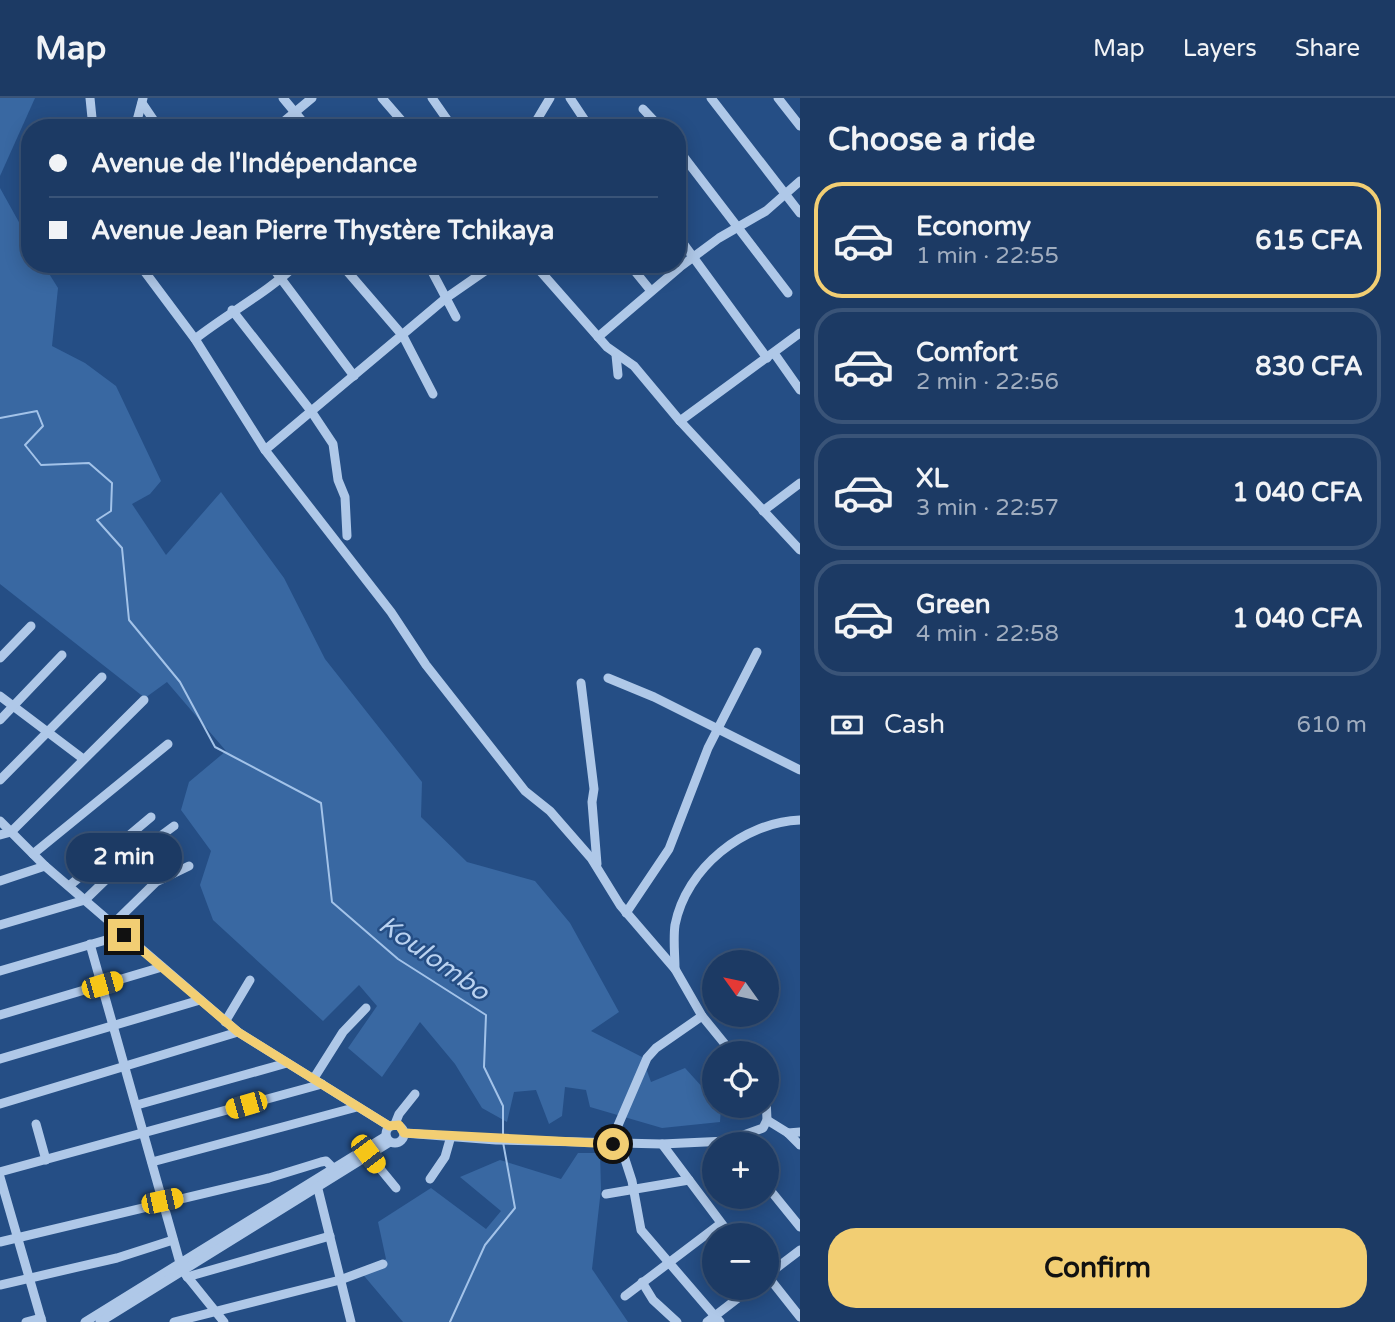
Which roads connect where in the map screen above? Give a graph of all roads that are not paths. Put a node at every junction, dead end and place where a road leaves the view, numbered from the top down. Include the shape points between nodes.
1 (90, 98) edge
2 (284, 98) edge
3 (312, 98) edge
4 (383, 98) edge
5 (432, 98) edge
6 (550, 98) edge
7 (570, 98) edge
8 (710, 98) edge
9 (778, 98) edge
10 (142, 100) edge
11 (643, 109) dead end
12 (294, 112) junction
13 (92, 119) edge
14 (137, 119) edge
15 (154, 119) edge
16 (286, 119) edge
17 (300, 119) edge
18 (400, 119) edge
19 (447, 119) edge
20 (538, 119) edge
21 (584, 119) edge
22 (652, 119) edge
23 (800, 126) edge
24 (686, 160) edge
25 (800, 181) edge
26 (784, 194) junction
27 (800, 213) edge
28 (737, 228) junction
29 (686, 248) edge
30 (693, 258) junction
31 (686, 264) edge
32 (146, 273) edge
33 (277, 273) edge
34 (288, 273) edge
35 (349, 273) edge
36 (433, 273) edge
37 (482, 273) edge
38 (542, 273) edge
39 (636, 273) edge
40 (674, 273) edge
41 (282, 279) junction
42 (651, 291) junction
43 (788, 293) dead end
44 (446, 298) junction
45 (232, 310) junction
46 (456, 317) dead end
47 (800, 333) edge
48 (403, 336) junction
49 (597, 337) junction
50 (195, 339) junction
51 (616, 355) junction
52 (771, 355) junction
53 (634, 366) junction
54 (354, 376) junction
55 (800, 390) edge
56 (433, 394) dead end
57 (311, 411) junction
58 (680, 421) junction
59 (265, 450) junction
60 (800, 483) edge
61 (764, 511) junction
62 (347, 536) dead end
63 (800, 550) edge
64 (31, 626) dead end
65 (757, 652) dead end
66 (62, 655) dead end
67 (0, 658) edge
68 (102, 677) dead end
69 (608, 678) dead end
70 (580, 682) dead end
71 (0, 696) edge
72 (144, 700) dead end
73 (13, 707) junction
74 (0, 720) edge
75 (719, 728) junction
76 (48, 731) junction
77 (168, 744) dead end
78 (82, 758) junction
79 (800, 770) edge
80 (0, 780) edge
81 (151, 817) dead end
82 (800, 820) edge
83 (0, 821) edge
84 (174, 826) dead end
85 (10, 832) junction
86 (0, 835) edge
87 (33, 854) junction
88 (45, 866) junction
89 (189, 866) dead end
90 (598, 869) junction
91 (0, 881) edge
92 (69, 886) junction
93 (85, 900) junction
94 (626, 913) junction
95 (0, 925) edge
96 (112, 925) junction
97 (124, 935) junction
98 (90, 944) junction
99 (162, 967) junction
100 (675, 969) junction
101 (0, 971) edge
102 (250, 981) dead end
103 (102, 985) junction
104 (200, 1000) junction
105 (366, 1008) dead end
106 (0, 1016) edge
107 (702, 1016) joint
108 (225, 1021) junction
109 (115, 1026) junction
110 (711, 1027) edge
111 (238, 1032) junction
112 (722, 1041) edge
113 (0, 1059) edge
114 (287, 1063) junction
115 (127, 1066) junction
116 (318, 1081) junction
117 (415, 1094) dead end
118 (0, 1104) edge
119 (137, 1105) junction
120 (357, 1107) junction
121 (768, 1120) joint
122 (36, 1124) dead end
123 (392, 1125) junction
124 (754, 1132) edge
125 (800, 1132) edge
126 (404, 1133) junction
127 (788, 1133) junction
128 (144, 1134) junction
129 (451, 1136) junction
130 (388, 1139) junction
131 (702, 1143) edge
132 (615, 1144) junction
133 (662, 1144) junction
134 (800, 1145) edge
135 (368, 1154) junction
136 (46, 1160) junction
137 (152, 1163) junction
138 (332, 1168) junction
139 (0, 1174) edge
140 (430, 1179) dead end
141 (690, 1180) junction
142 (317, 1185) junction
143 (396, 1188) dead end
144 (633, 1188) junction
145 (606, 1194) dead end
146 (162, 1201) junction
147 (779, 1201) edge
148 (719, 1223) edge
149 (800, 1227) edge
150 (330, 1236) junction
151 (18, 1238) junction
152 (702, 1238) edge
153 (173, 1240) junction
154 (0, 1242) edge
155 (800, 1250) edge
156 (383, 1264) dead end
157 (667, 1264) junction
158 (779, 1266) edge
159 (183, 1269) junction
160 (29, 1277) junction
161 (340, 1280) junction
162 (642, 1283) junction
163 (0, 1285) edge
164 (779, 1290) edge
165 (625, 1296) dead end
166 (737, 1300) edge
167 (215, 1312) junction
168 (800, 1317) edge
169 (42, 1320) edge
170 (714, 1320) edge
171 (348, 1321) edge
172 (26, 1322) edge
173 (85, 1322) edge
174 (100, 1322) edge
175 (174, 1322) edge
176 (224, 1322) edge
177 (677, 1322) edge

1 - 13 street
2 - 12 street
3 - 12 street
4 - 18 street
5 - 19 street
6 - 20 street
7 - 21 street
8 - 26 street
9 - 23 street
10 - 14 street
10 - 15 street
11 - 22 street
12 - 16 street
12 - 17 street
24 - 28 street
25 - 26 street
26 - 27 street
26 - 28 street
28 - 30 street
28 - 43 street
29 - 30 street
30 - 31 street
30 - 52 street
32 - 50 street
33 - 41 street
34 - 41 street
35 - 48 street
36 - 44 street
37 - 44 street
38 - 49 street
39 - 42 street
40 - 42 street
41 - 45 street
41 - 54 street
42 - 49 street
44 - 46 street
44 - 48 street
45 - 50 street
45 - 57 street
47 - 52 street
48 - 54 street
48 - 56 street
49 - 51 street
50 - 59 street
51 - 53 street
51 - 53 street via 618,375
52 - 55 street
52 - 58 street
53 - 58 street
54 - 57 street
57 - 59 street
57 - 62 street via 338,462
58 - 61 street
59 - 90 street via 525,791 568,830
60 - 61 street
61 - 63 street
64 - 67 street
65 - 75 street
66 - 73 street
68 - 76 street
69 - 75 street
70 - 90 street via 594,789
71 - 73 street
72 - 78 street
73 - 74 street
73 - 76 street
75 - 79 street
75 - 94 street via 669,849
76 - 78 street
76 - 80 street
77 - 87 street
78 - 85 street
81 - 92 street
82 - 100 street via 768,824 746,833 696,879 675,925
83 - 85 street
84 - 93 street via 121,865
85 - 86 street
85 - 87 street
87 - 88 street
88 - 91 street
88 - 92 street
89 - 96 street via 156,882
90 - 94 street
92 - 93 street
93 - 95 street
93 - 96 street
94 - 100 street
96 - 97 street
97 - 98 street
97 - 99 street
98 - 101 street
98 - 103 street
99 - 103 street
99 - 104 street
100 - 107 street
102 - 108 street
103 - 106 street
103 - 109 street
104 - 108 street
104 - 109 street
105 - 116 street via 343,1032
107 - 132 street via 647,1058
108 - 111 street
109 - 113 street
109 - 115 street
110 - 112 street
111 - 114 street
111 - 115 street
114 - 116 street
114 - 119 street
115 - 118 street
115 - 119 street
116 - 120 street
116 - 128 street
117 - 123 street
119 - 128 street
120 - 123 street
120 - 137 street
121 - 124 street
121 - 127 street
122 - 136 street
123 - 126 street
123 - 130 street
125 - 127 street
126 - 129 street
126 - 130 street via 400,1142
127 - 134 street
128 - 136 street
128 - 137 street
129 - 132 street
129 - 140 street via 445,1157
130 - 135 street
130 - 138 street
131 - 133 street
132 - 133 street
132 - 144 street
133 - 141 street
135 - 142 street
135 - 143 street
136 - 139 street
137 - 146 street
138 - 146 street via 326,1161
138 - 159 street
139 - 151 street
141 - 144 street
141 - 148 street
142 - 150 street
142 - 159 street
144 - 145 street
144 - 157 street via 641,1230
146 - 151 street
146 - 153 street
147 - 149 street
150 - 159 street
150 - 161 street
151 - 154 street
151 - 160 street
152 - 157 street
153 - 159 street
153 - 160 street
155 - 158 street
156 - 161 street
157 - 162 street
157 - 170 street
159 - 167 street
159 - 173 street
159 - 174 street
160 - 163 street
160 - 169 street
161 - 167 street
161 - 171 street
162 - 165 street
162 - 177 street
164 - 168 street
166 - 170 street
167 - 175 street
167 - 176 street
169 - 172 street

